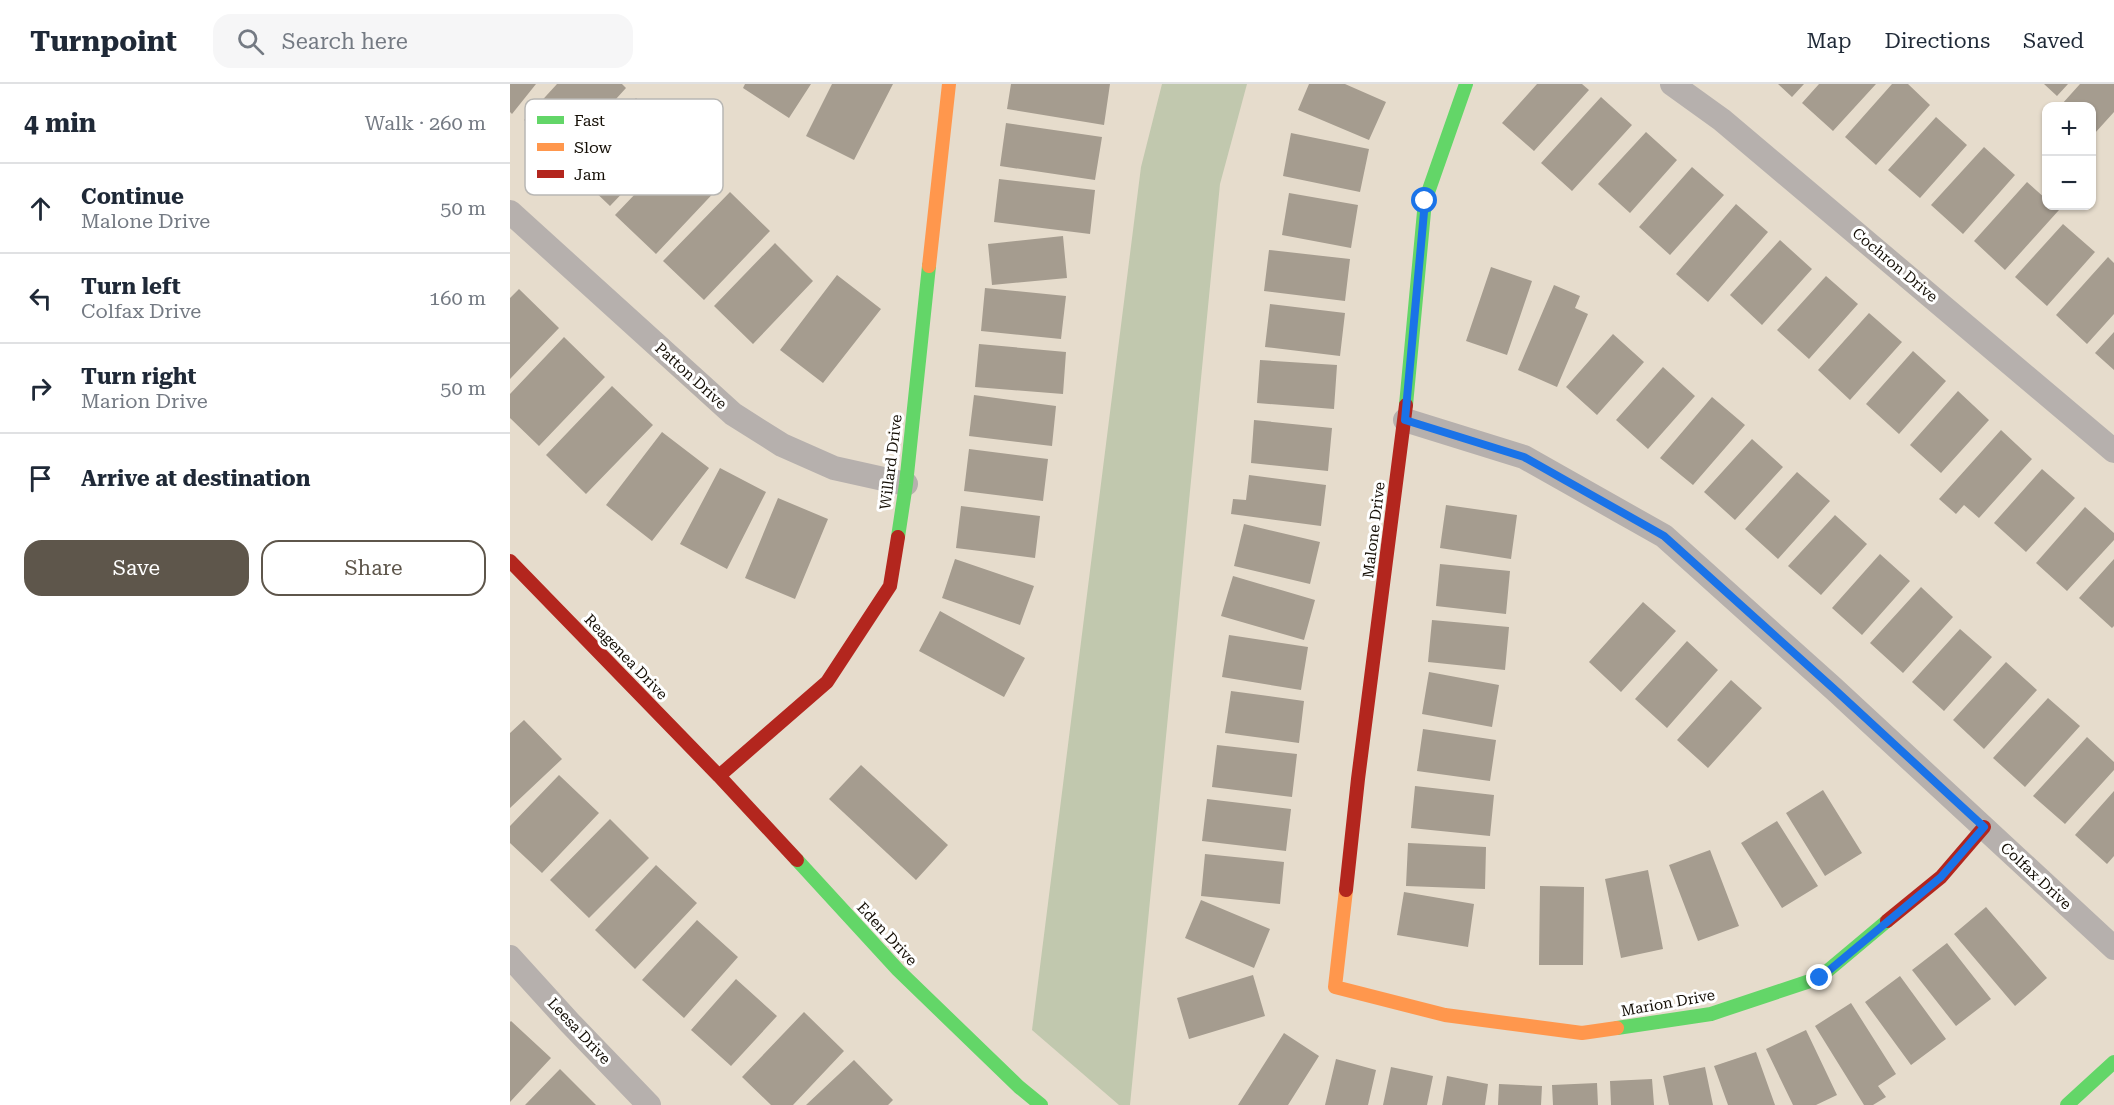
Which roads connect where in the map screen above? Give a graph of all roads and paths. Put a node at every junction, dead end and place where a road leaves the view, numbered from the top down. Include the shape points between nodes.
1 (949, 84) edge
2 (1466, 84) edge
3 (1672, 84) edge
4 (510, 212) edge
5 (1405, 420) junction
6 (2114, 451) edge
7 (906, 484) junction
8 (510, 561) edge
9 (719, 776) junction
10 (1984, 827) junction
11 (2114, 948) edge
12 (510, 957) edge
13 (1335, 987) joint
14 (2114, 1062) edge
15 (649, 1105) edge
16 (1041, 1105) edge
17 (2067, 1105) edge

1 - 7 street, Willard Drive
2 - 5 street, Malone Drive via 1425,201
3 - 6 street, Cochron Drive via 1722,120
4 - 7 street, Patton Drive via 733,414 782,445 834,468
5 - 10 street, Colfax Drive via 1524,457 1664,536
5 - 13 street, Malone Drive
7 - 9 street, Willard Drive via 890,586 827,682
8 - 9 street, Reagenea Drive
9 - 16 street, Eden Drive via 898,970
10 - 11 street, Colfax Drive
10 - 13 street, Marion Drive via 1941,877 1820,978 1711,1014 1582,1033 1445,1015
12 - 15 street, Leesa Drive
14 - 17 street

